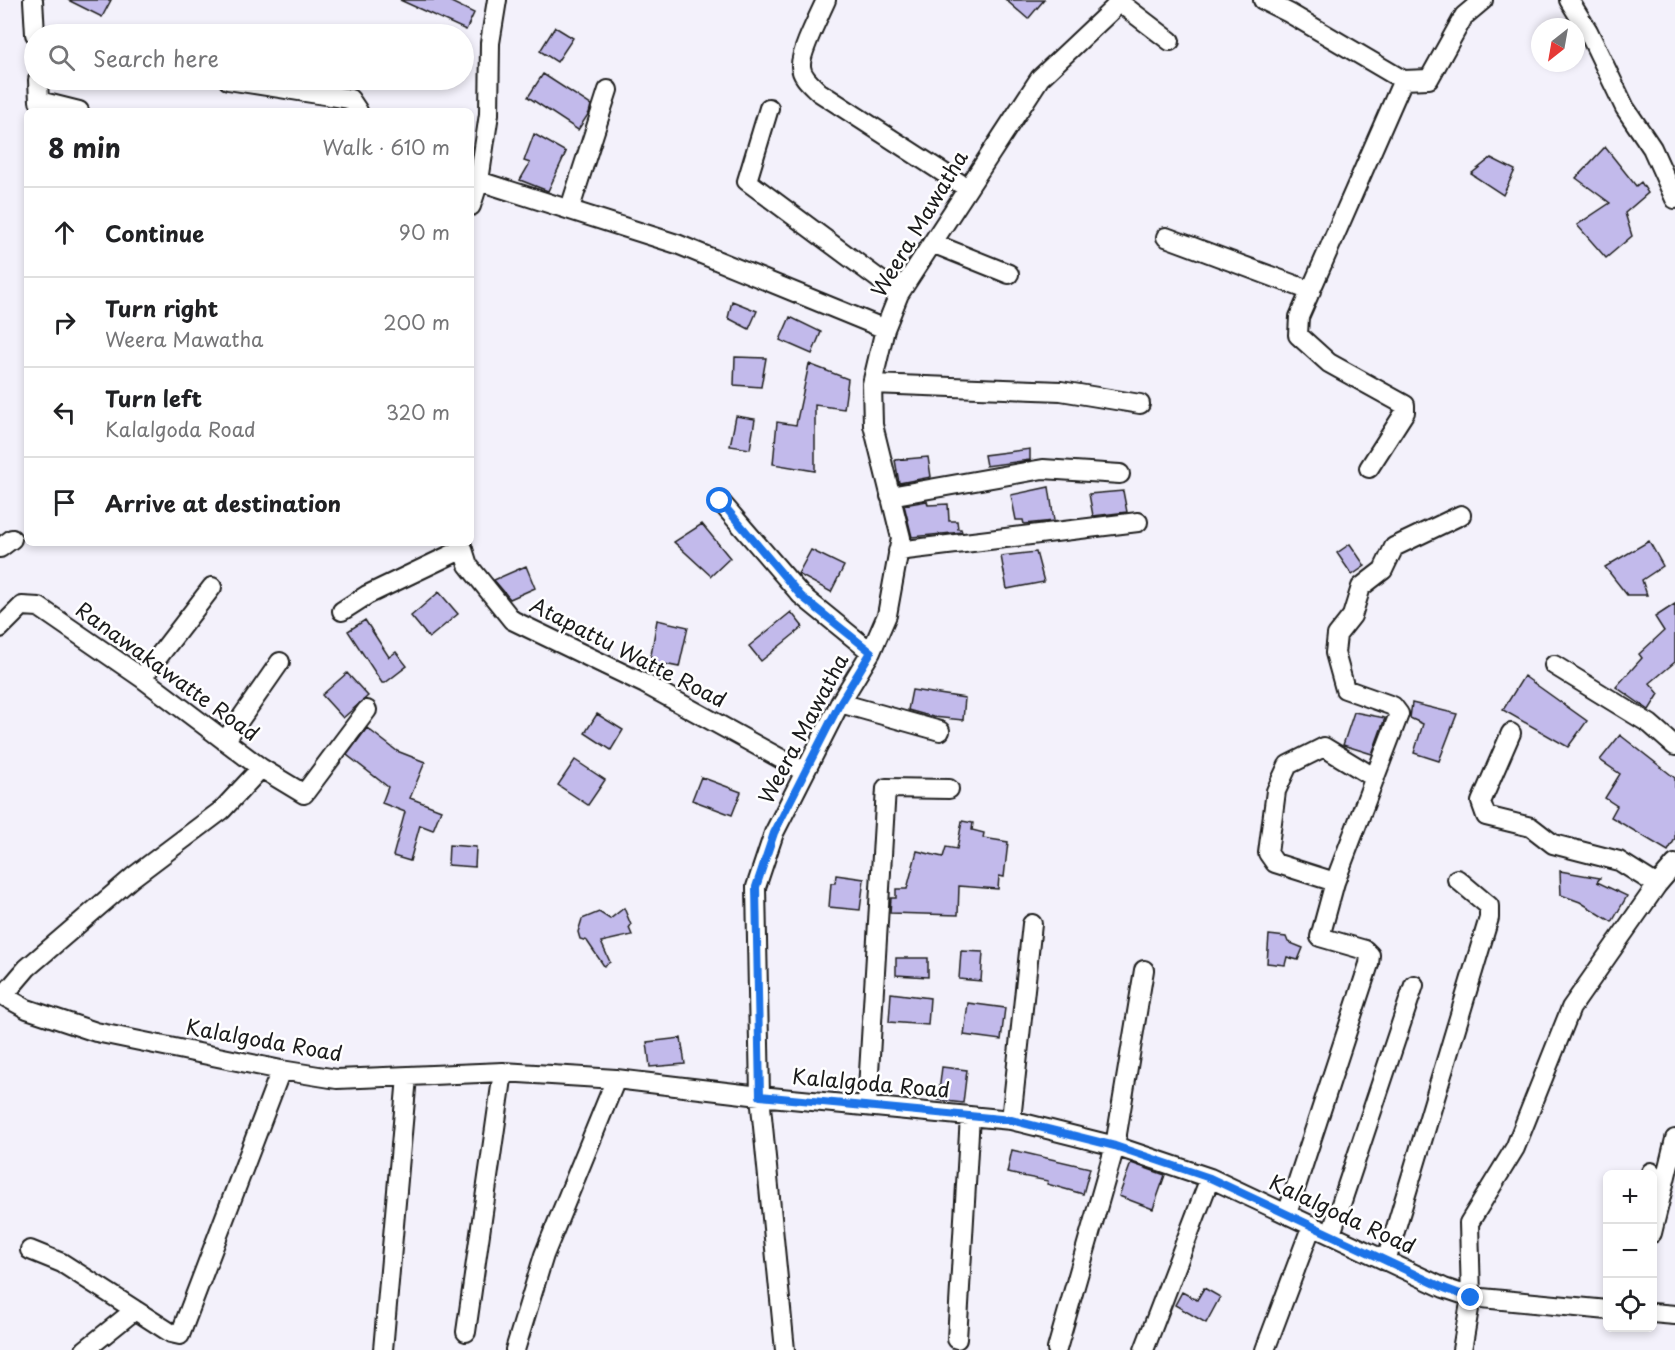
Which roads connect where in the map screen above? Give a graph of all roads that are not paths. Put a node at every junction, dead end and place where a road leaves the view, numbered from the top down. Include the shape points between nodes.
1 (33, 0) edge
2 (497, 0) edge
3 (826, 0) edge
4 (1263, 0) edge
5 (1483, 0) edge
6 (1569, 0) edge
7 (1113, 3) edge
8 (34, 24) edge
9 (1170, 41) dead end
10 (1403, 80) junction
11 (38, 90) edge
12 (292, 90) edge
13 (608, 90) dead end
14 (68, 108) edge
15 (356, 108) edge
16 (769, 108) dead end
17 (479, 181) junction
18 (967, 188) junction
19 (474, 197) edge
20 (1675, 199) edge
21 (570, 208) junction
22 (1166, 237) dead end
23 (932, 243) junction
24 (1009, 274) dead end
25 (1311, 291) junction
26 (899, 294) junction
27 (885, 329) junction
28 (872, 384) junction
29 (1140, 404) dead end
30 (1369, 468) dead end
31 (1120, 474) dead end
32 (890, 496) junction
33 (720, 501) dead end
34 (1461, 514) dead end
35 (1138, 522) dead end
36 (462, 546) edge
37 (898, 551) junction
38 (212, 587) dead end
39 (342, 611) dead end
40 (0, 628) edge
41 (871, 652) junction
42 (280, 662) dead end
43 (1554, 665) dead end
44 (142, 678) junction
45 (840, 703) junction
46 (367, 710) dead end
47 (940, 731) dead end
48 (1511, 733) dead end
49 (225, 741) junction
50 (1675, 746) edge
51 (261, 768) junction
52 (805, 772) junction
53 (1375, 778) junction
54 (949, 789) dead end
55 (1675, 864) edge
56 (1457, 879) dead end
57 (1335, 882) junction
58 (1657, 885) junction
59 (1032, 924) dead end
60 (1144, 970) dead end
61 (1414, 985) dead end
62 (2, 994) edge
63 (281, 1070) junction
64 (503, 1072) junction
65 (407, 1077) junction
66 (616, 1079) junction
67 (760, 1096) junction
68 (867, 1106) junction
69 (970, 1116) junction
70 (1011, 1120) junction
71 (1675, 1139) edge
72 (1115, 1146) junction
73 (1210, 1178) junction
74 (1287, 1214) junction
75 (1655, 1224) edge
76 (1312, 1225) junction
77 (1330, 1234) junction
78 (30, 1250) dead end
79 (1386, 1261) junction
80 (1471, 1298) junction
81 (135, 1310) junction
82 (1603, 1310) edge
83 (1657, 1313) edge
84 (1675, 1315) edge
85 (466, 1332) dead end
86 (957, 1339) dead end
87 (1057, 1349) edge
88 (85, 1350) edge
89 (383, 1350) edge
90 (515, 1350) edge
91 (785, 1350) edge
92 (1144, 1350) edge
93 (1265, 1350) edge
94 (1462, 1350) edge

1 - 8 street
2 - 17 street via 490,43 489,114
3 - 18 street via 804,51 801,66 805,78 819,92
4 - 10 street
5 - 10 street via 1464,16 1429,80
6 - 20 street via 1625,108 1652,148
7 - 9 street
7 - 18 street, Weera Mawatha via 1040,78
10 - 25 street
11 - 14 street via 39,101
12 - 15 street via 350,99
13 - 21 street
16 - 26 street via 747,181
17 - 19 street
17 - 21 street
18 - 23 street, Weera Mawatha
21 - 27 street via 677,244
22 - 25 street
23 - 24 street
23 - 26 street, Weera Mawatha
25 - 30 street via 1299,317 1298,335 1329,363 1405,405 1405,412
26 - 27 street, Weera Mawatha
27 - 28 street, Weera Mawatha
28 - 29 street via 1061,392
28 - 32 street, Weera Mawatha via 873,425
31 - 32 street via 1043,469
32 - 37 street, Weera Mawatha via 901,538
33 - 41 street via 801,596
34 - 53 street via 1394,547 1383,570 1361,587 1352,616 1337,635 1335,652 1345,689 1394,706 1400,714
35 - 37 street
36 - 39 street
36 - 52 street, Atapattu Watte Road via 468,565 512,620 645,684
37 - 41 street, Weera Mawatha via 887,615
38 - 44 street
40 - 44 street, Ranawakawatte Road via 22,606 39,607
41 - 45 street, Weera Mawatha
42 - 49 street
43 - 50 street via 1650,724
44 - 49 street, Ranawakawatte Road
45 - 47 street
45 - 52 street, Weera Mawatha
46 - 51 street via 304,794
48 - 58 street via 1481,801 1486,816 1531,827 1552,844 1619,861
49 - 51 street, Ranawakawatte Road
51 - 62 street, Ranawakawatte Road via 222,810 133,877
52 - 67 street, Weera Mawatha via 774,833 756,887
53 - 57 street
53 - 57 street via 1324,747 1288,765 1276,791 1268,853 1275,863
54 - 68 street via 886,788
55 - 58 street
56 - 79 street via 1489,906 1489,918
57 - 74 street via 1320,937 1365,950 1370,955 1370,964
58 - 80 street via 1571,1008 1515,1148 1469,1223
59 - 70 street
60 - 72 street
61 - 77 street
62 - 63 street, Kalalgoda Road via 27,1009 96,1032
63 - 65 street, Kalalgoda Road via 338,1079
63 - 81 street via 180,1335 171,1334
64 - 65 street, Kalalgoda Road
64 - 66 street, Kalalgoda Road
64 - 85 street
65 - 89 street
66 - 67 street, Kalalgoda Road
66 - 90 street via 544,1255
67 - 68 street, Kalalgoda Road
67 - 91 street, Weera Mawatha
68 - 69 street, Kalalgoda Road
69 - 70 street, Kalalgoda Road
69 - 86 street
70 - 72 street, Kalalgoda Road
71 - 75 street
72 - 73 street, Kalalgoda Road
72 - 87 street
73 - 74 street, Kalalgoda Road
73 - 92 street
74 - 76 street, Kalalgoda Road
76 - 77 street, Kalalgoda Road
76 - 93 street
77 - 79 street, Kalalgoda Road
78 - 81 street via 62,1263
79 - 80 street, Kalalgoda Road
80 - 82 street, Kalalgoda Road
80 - 94 street
81 - 88 street
83 - 84 street

